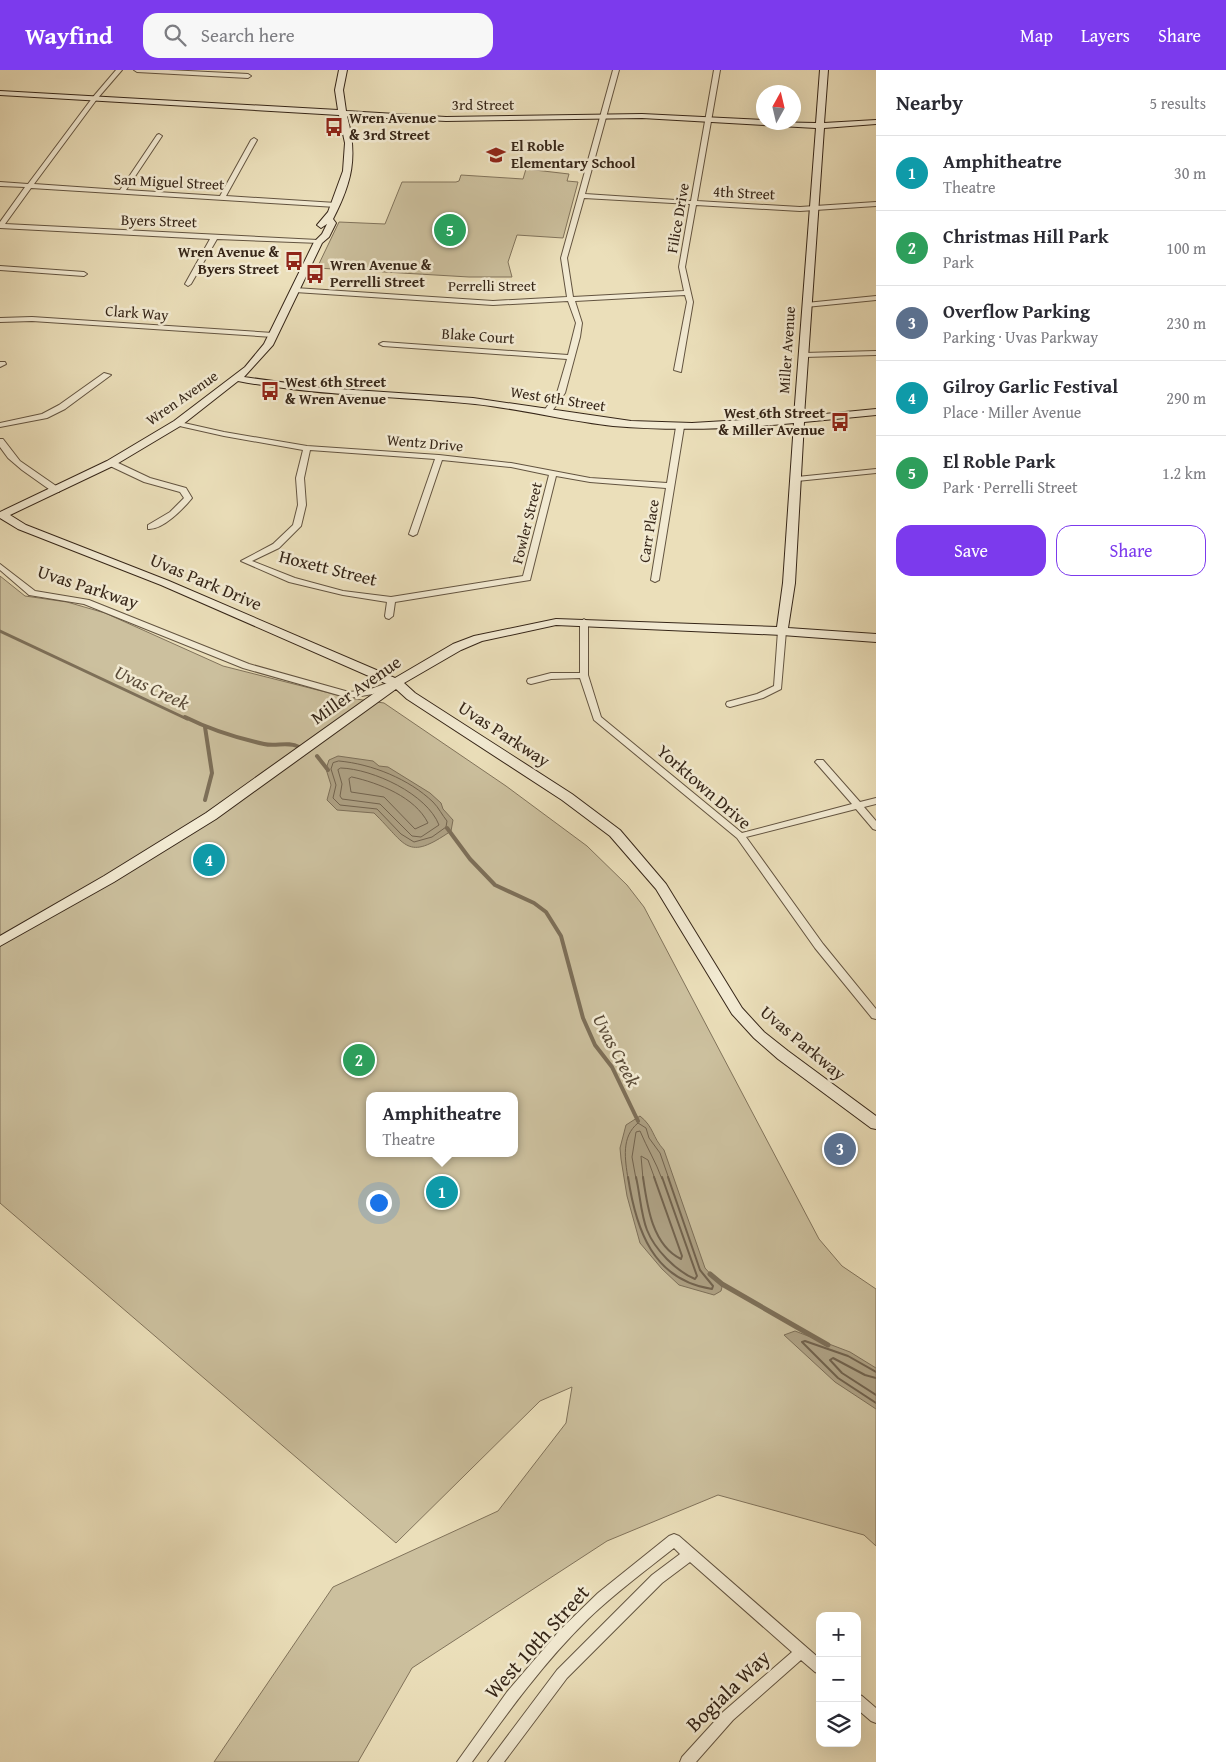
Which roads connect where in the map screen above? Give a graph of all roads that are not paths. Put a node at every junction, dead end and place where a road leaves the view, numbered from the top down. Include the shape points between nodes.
1 (119, 70) edge
2 (137, 70) edge
3 (343, 70) edge
4 (616, 70) edge
5 (717, 70) edge
6 (824, 70) edge
7 (248, 76) dead end
8 (0, 93) edge
9 (95, 98) junction
10 (344, 113) junction
11 (603, 116) junction
12 (708, 120) junction
13 (876, 122) edge
14 (820, 126) junction
15 (159, 136) dead end
16 (254, 140) dead end
17 (0, 184) edge
18 (30, 186) junction
19 (122, 191) junction
20 (582, 196) junction
21 (222, 197) junction
22 (693, 202) junction
23 (336, 204) junction
24 (876, 204) edge
25 (813, 209) junction
26 (0, 226) edge
27 (215, 236) junction
28 (318, 242) junction
29 (0, 268) edge
30 (84, 274) dead end
31 (188, 284) dead end
32 (295, 290) junction
33 (689, 293) junction
34 (571, 298) junction
35 (876, 298) edge
36 (806, 305) junction
37 (0, 320) edge
38 (273, 335) junction
39 (383, 344) dead end
40 (876, 353) edge
41 (804, 355) junction
42 (572, 357) junction
43 (678, 370) dead end
44 (107, 376) dead end
45 (236, 378) junction
46 (547, 412) junction
47 (876, 412) edge
48 (799, 419) junction
49 (178, 423) junction
50 (0, 425) edge
51 (680, 427) junction
52 (0, 441) edge
53 (307, 448) junction
54 (440, 457) junction
55 (111, 463) junction
56 (876, 471) edge
57 (553, 474) junction
58 (797, 479) junction
59 (670, 486) junction
60 (56, 490) junction
61 (1, 515) edge
62 (151, 528) dead end
63 (413, 534) dead end
64 (0, 566) edge
65 (527, 578) joint
66 (655, 580) dead end
67 (391, 600) junction
68 (389, 616) dead end
69 (584, 622) junction
70 (782, 631) junction
71 (876, 638) edge
72 (584, 674) junction
73 (531, 681) dead end
74 (396, 683) junction
75 (730, 704) dead end
76 (820, 762) dead end
77 (876, 801) edge
78 (858, 806) junction
79 (876, 828) edge
80 (740, 836) junction
81 (0, 942) edge
82 (876, 1016) edge
83 (876, 1124) edge
84 (690, 1554) junction
85 (801, 1652) junction
86 (816, 1665) edge
87 (859, 1702) edge
88 (876, 1717) edge
89 (464, 1762) edge
90 (495, 1762) edge
91 (687, 1762) edge

1 - 9 street
2 - 7 street
3 - 10 street, Wren Avenue via 338,79 338,91
4 - 11 street
5 - 12 street, Filice Drive
6 - 14 street, Miller Avenue
8 - 9 street, 3rd Street
9 - 10 street, 3rd Street
9 - 18 street
10 - 11 street, 3rd Street via 476,120
10 - 23 street, Wren Avenue via 350,153 346,181
11 - 12 street, 3rd Street
11 - 20 street
12 - 14 street, 3rd Street
12 - 22 street, Filice Drive
13 - 14 street, 3rd Street
14 - 25 street, Miller Avenue
15 - 19 street
16 - 21 street
17 - 18 street, San Miguel Street
18 - 19 street, San Miguel Street
18 - 26 street
19 - 21 street, San Miguel Street
20 - 22 street, 4th Street
20 - 34 street via 564,258
21 - 23 street, San Miguel Street
22 - 25 street, 4th Street
22 - 33 street, Filice Drive via 682,268
23 - 28 street, Wren Avenue via 328,220 332,224
24 - 25 street, 4th Street
25 - 36 street, Miller Avenue
26 - 27 street, Byers Street
27 - 28 street, Byers Street
27 - 31 street
28 - 32 street, Wren Avenue
29 - 30 street
32 - 34 street, Perrelli Street via 486,302
32 - 38 street, Wren Avenue
33 - 34 street, Perrelli Street
33 - 43 street, Filice Drive
34 - 42 street via 579,322
35 - 36 street
36 - 41 street, Miller Avenue
37 - 38 street, Clark Way
38 - 45 street, Wren Avenue via 258,360
39 - 42 street, Blake Court
40 - 41 street
41 - 48 street, Miller Avenue
42 - 46 street via 561,393
44 - 50 street via 44,416
45 - 46 street, West 6th Street via 297,388 490,403
45 - 49 street, Wren Avenue
46 - 51 street, West 6th Street via 608,422
47 - 48 street, West 6th Street
48 - 51 street, West 6th Street
48 - 58 street, Miller Avenue
49 - 53 street, Wentz Drive
49 - 55 street, Wren Avenue
51 - 59 street, Carr Place
52 - 60 street via 7,453 28,473
53 - 54 street, Wentz Drive
53 - 67 street, Hoxett Street via 300,478 302,505 297,526 276,546 245,561 292,580 343,593
54 - 57 street, Wentz Drive via 511,465
54 - 63 street
55 - 60 street, Wren Avenue
55 - 62 street via 147,480 182,490 188,498 173,514
56 - 58 street
57 - 59 street, Wentz Drive
57 - 65 street, Fowler Street
58 - 70 street, Miller Avenue
59 - 66 street, Carr Place
60 - 61 street, Wren Avenue
61 - 74 street, Uvas Park Drive via 22,527 165,583
64 - 74 street, Uvas Parkway via 32,593 86,602 246,666 349,695
65 - 67 street, Hoxett Street
67 - 68 street
69 - 70 street, Miller Avenue
69 - 72 street, Yorktown Drive
69 - 74 street, Miller Avenue via 530,626 478,638
70 - 71 street, Miller Avenue
70 - 75 street via 778,687
72 - 73 street
72 - 80 street, Yorktown Drive via 597,718
74 - 81 street, Miller Avenue via 211,816
74 - 83 street, Uvas Parkway via 567,797 615,833 661,887 743,1017 783,1055
76 - 78 street
77 - 78 street
78 - 79 street
78 - 80 street
80 - 82 street, Yorktown Drive via 819,946
84 - 85 street
84 - 89 street, West 10th Street via 674,1540 602,1597 516,1690
84 - 90 street via 657,1578 562,1674
85 - 86 street
85 - 91 street, Bogiala Way via 728,1716
87 - 88 street

